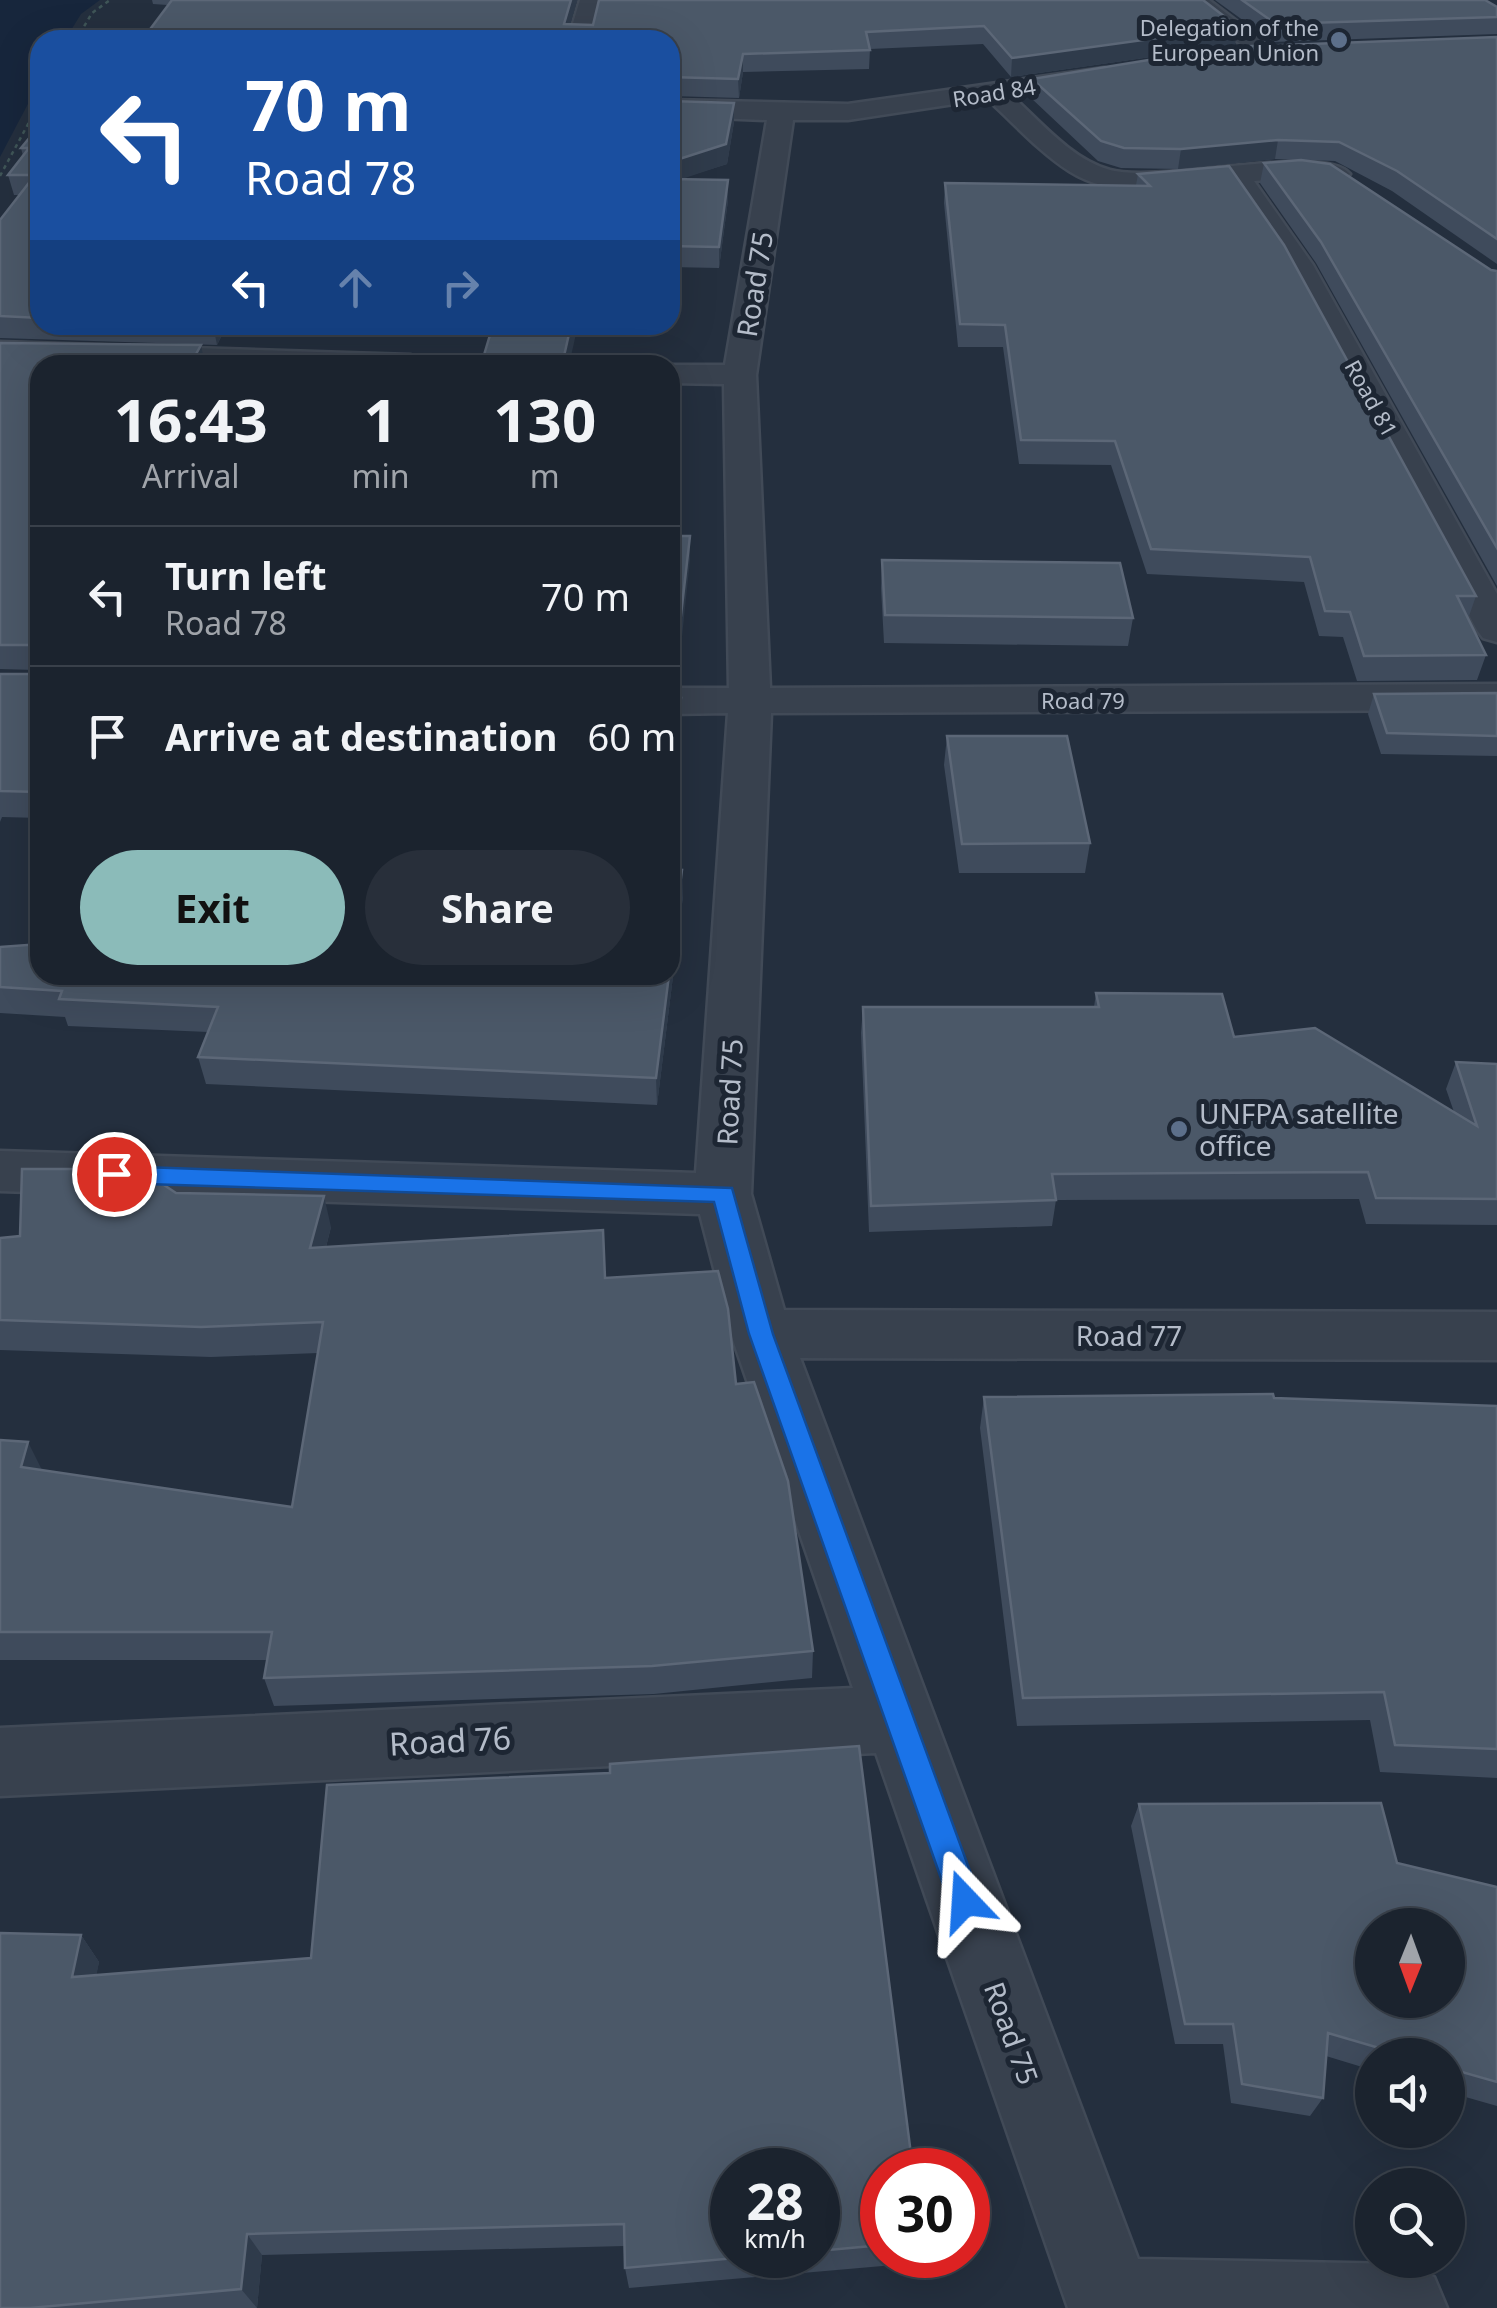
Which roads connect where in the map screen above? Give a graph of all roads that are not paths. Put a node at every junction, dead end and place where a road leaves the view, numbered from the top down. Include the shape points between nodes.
1 (591, 0) edge
2 (1195, 0) edge
3 (583, 30) edge
4 (1225, 55) edge
5 (1129, 71) edge
6 (994, 93) junction
7 (680, 109) edge
8 (781, 114) junction
9 (1235, 174) junction
10 (1368, 194) edge
11 (0, 352) edge
12 (95, 355) edge
13 (680, 373) edge
14 (740, 376) junction
15 (1497, 630) edge
16 (1497, 697) edge
17 (680, 701) edge
18 (750, 703) junction
19 (0, 1170) edge
20 (724, 1194) junction
21 (761, 1334) junction
22 (1497, 1336) edge
23 (899, 1719) junction
24 (0, 1762) edge
25 (1110, 2305) edge
26 (1403, 2308) edge

1 - 3 street
2 - 4 street via 1275,51
5 - 6 street, Road 84
6 - 8 street, Road 84
6 - 9 street via 1086,170 1106,178 1139,182
7 - 8 street, Road 84
8 - 14 street, Road 75
9 - 10 street via 1320,168
9 - 15 street, Road 81 via 1298,265
11 - 12 street
13 - 14 street
14 - 18 street, Road 75
16 - 18 street, Road 79
17 - 18 street, Road 79
18 - 20 street, Road 75
19 - 20 street
20 - 21 street, Road 75
21 - 22 street, Road 77
21 - 23 street, Road 75
23 - 24 street, Road 76
23 - 25 street, Road 75
25 - 26 street

